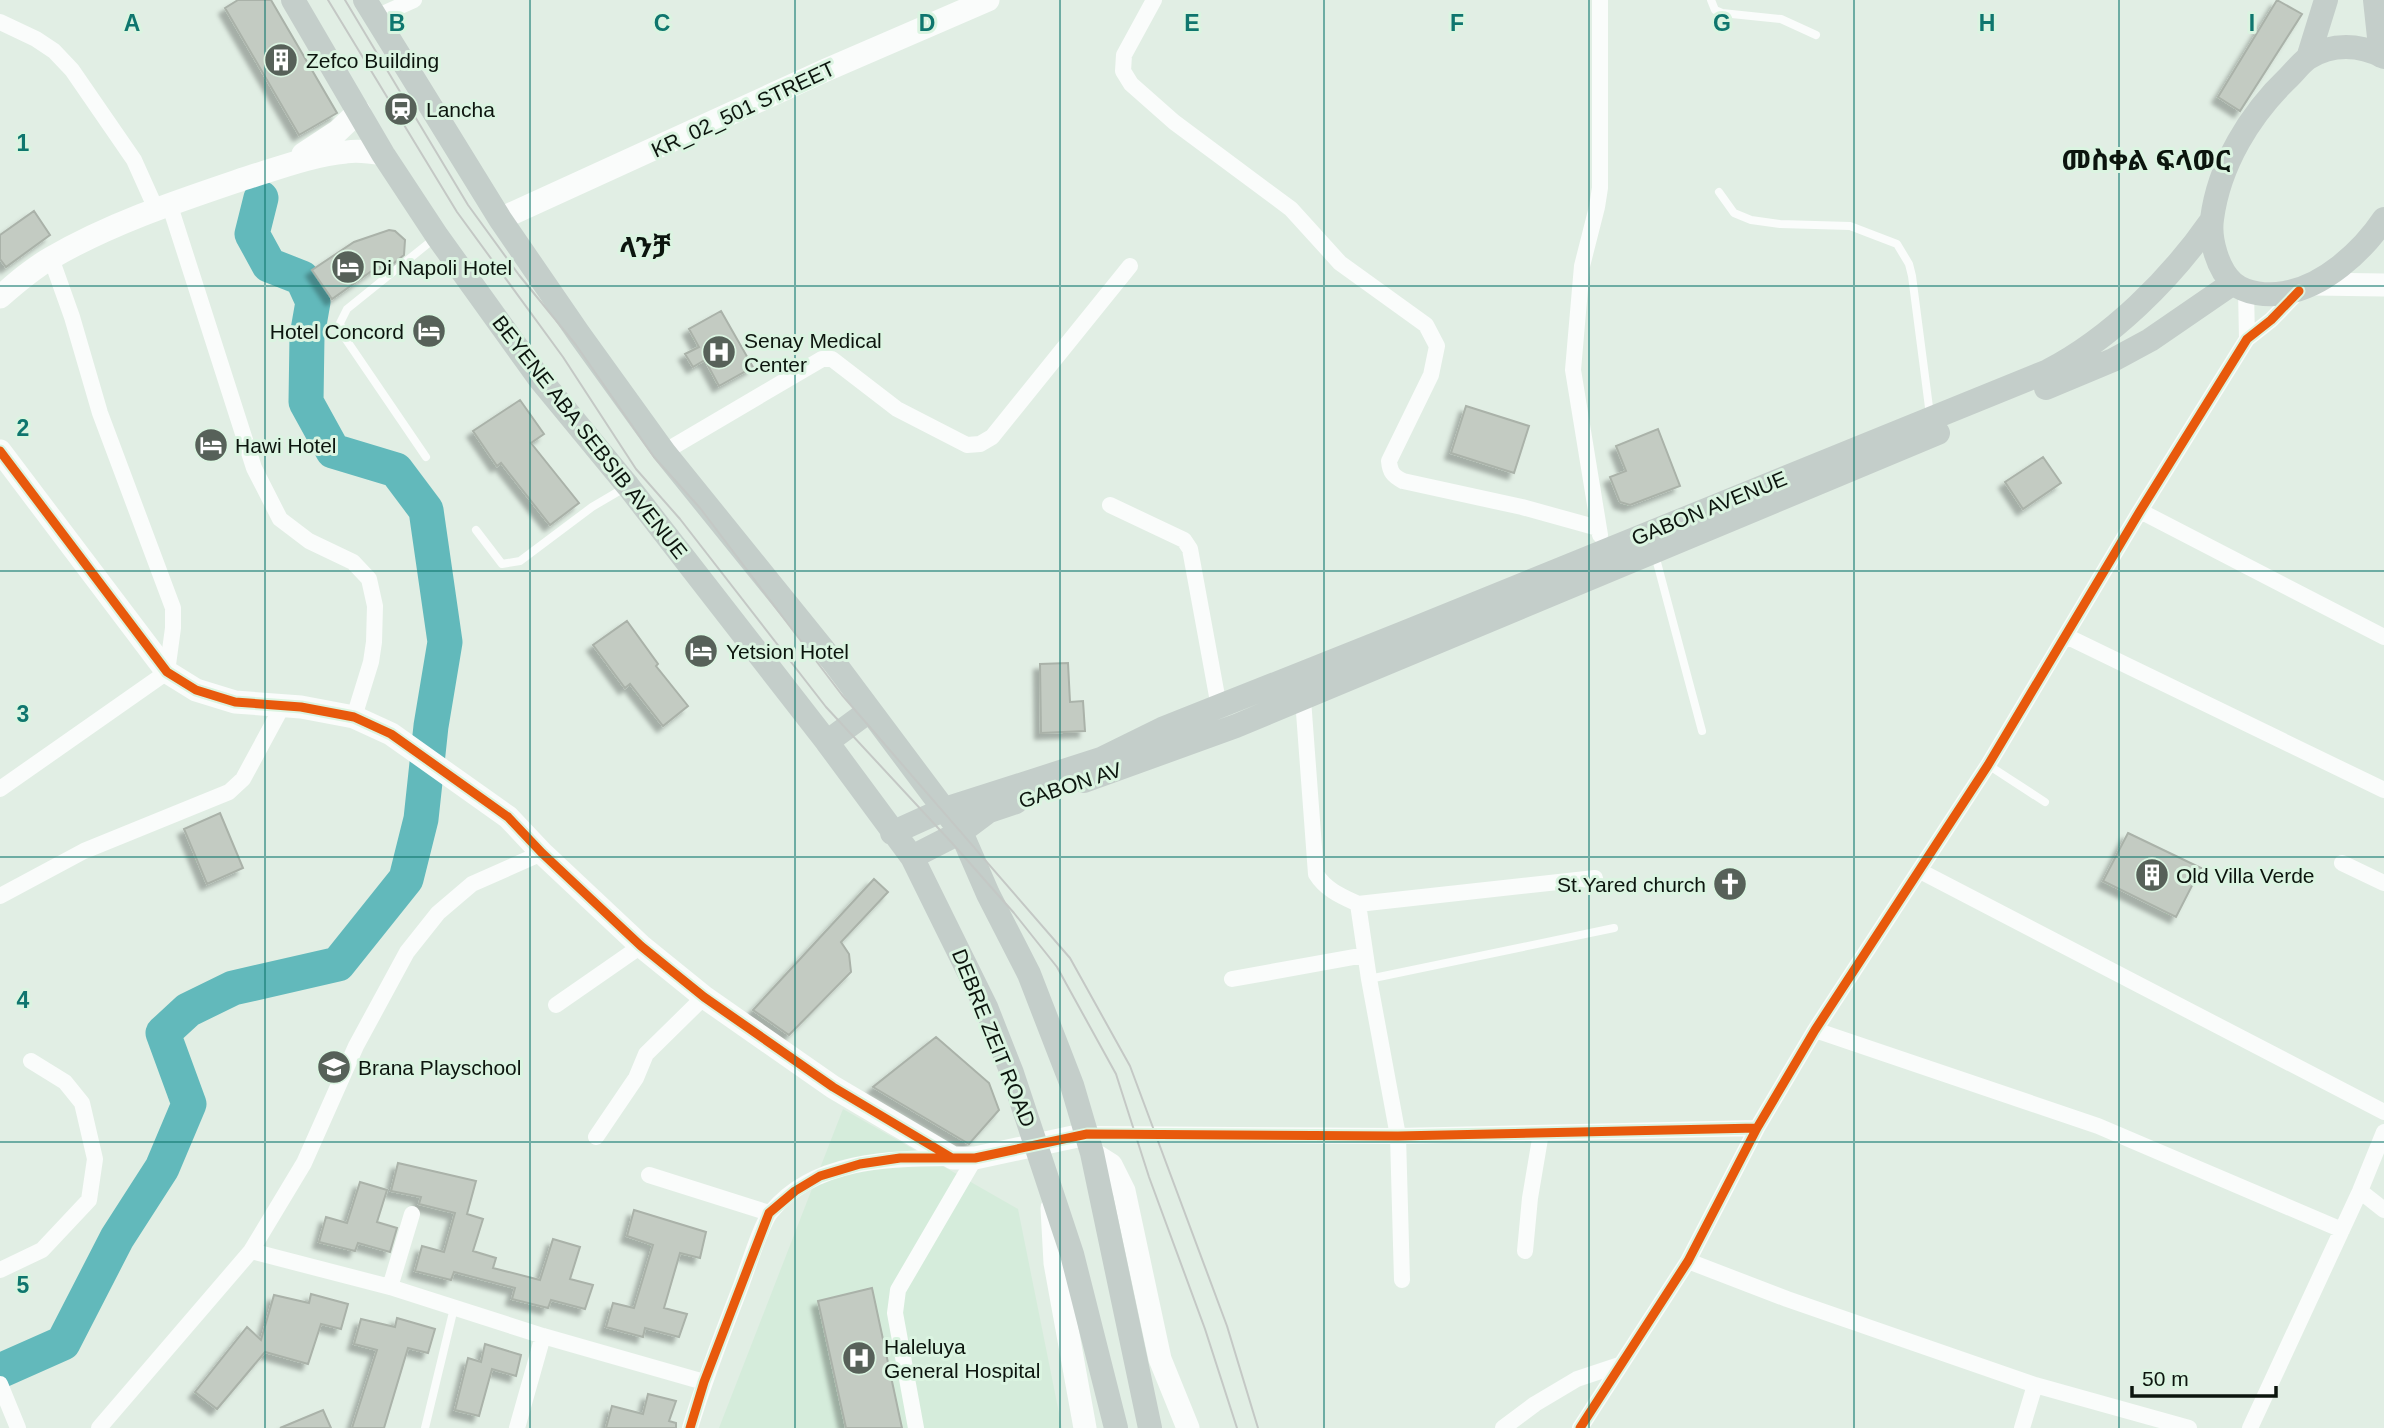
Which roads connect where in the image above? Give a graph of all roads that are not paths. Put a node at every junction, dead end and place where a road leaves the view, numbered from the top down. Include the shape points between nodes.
1 (293, 0) edge
2 (414, 0) edge
3 (988, 0) edge
4 (1154, 0) edge
5 (1600, 0) edge
6 (1711, 0) edge
7 (2326, 0) edge
8 (2375, 0) edge
9 (962, 5) edge
10 (371, 8) edge
11 (0, 22) edge
12 (1816, 34) dead end
13 (2383, 56) edge
14 (2308, 58) junction
15 (359, 111) junction
16 (383, 154) junction
17 (276, 169) junction
18 (1719, 192) dead end
19 (163, 206) junction
20 (500, 219) junction
21 (2384, 219) edge
22 (2211, 221) junction
23 (437, 236) junction
24 (51, 258) junction
25 (1130, 266) dead end
26 (2384, 285) edge
27 (2239, 286) junction
28 (2307, 287) junction
29 (0, 297) edge
30 (2247, 339) junction
31 (1930, 418) junction
32 (0, 451) edge
33 (664, 452) junction
34 (426, 457) dead end
35 (628, 486) junction
36 (1110, 505) dead end
37 (2140, 511) junction
38 (476, 530) dead end
39 (1605, 550) junction
40 (1655, 552) junction
41 (2066, 636) junction
42 (2384, 638) edge
43 (167, 671) junction
44 (1303, 699) junction
45 (283, 705) junction
46 (1219, 707) junction
47 (869, 711) junction
48 (354, 717) junction
49 (1236, 726) joint
50 (1163, 729) joint
51 (1702, 731) dead end
52 (827, 742) junction
53 (1988, 765) junction
54 (0, 789) edge
55 (2384, 790) edge
56 (2045, 802) dead end
57 (944, 809) junction
58 (961, 832) junction
59 (892, 833) junction
60 (542, 853) junction
61 (912, 857) junction
62 (2342, 863) dead end
63 (1920, 871) junction
64 (1595, 878) dead end
65 (2384, 883) edge
66 (0, 896) edge
67 (1358, 904) junction
68 (1614, 928) dead end
69 (641, 946) junction
70 (1365, 955) junction
71 (1232, 979) dead end
72 (1369, 979) junction
73 (704, 997) junction
74 (555, 1005) dead end
75 (1815, 1030) junction
76 (31, 1061) dead end
77 (2384, 1112) edge
78 (1757, 1128) junction
79 (2384, 1132) edge
80 (1541, 1133) junction
81 (1398, 1136) junction
82 (596, 1138) dead end
83 (1090, 1143) junction
84 (1037, 1146) junction
85 (964, 1158) junction
86 (649, 1175) dead end
87 (1051, 1184) junction
88 (2360, 1191) junction
89 (2384, 1210) edge
90 (769, 1213) junction
91 (412, 1214) dead end
92 (2342, 1230) junction
93 (251, 1251) junction
94 (1525, 1251) dead end
95 (1688, 1261) junction
96 (0, 1270) edge
97 (1402, 1280) dead end
98 (390, 1287) junction
99 (454, 1308) junction
100 (543, 1336) junction
101 (1619, 1365) junction
102 (704, 1381) junction
103 (1106, 1382) junction
104 (0, 1384) edge
105 (2035, 1385) junction
106 (1142, 1390) junction
107 (16, 1424) edge
108 (99, 1428) edge
109 (425, 1428) edge
110 (517, 1428) edge
111 (690, 1428) edge
112 (916, 1428) edge
113 (1085, 1428) edge
114 (1106, 1428) edge
115 (1116, 1428) edge
116 (1150, 1428) edge
117 (1168, 1428) edge
118 (1188, 1428) edge
119 (1503, 1428) edge
120 (1580, 1428) edge
121 (2022, 1428) edge
122 (2189, 1428) edge
123 (2250, 1428) edge

1 - 15 main road, BEYENE ABA SEBSIB AVENUE
2 - 10 street
3 - 9 street, KR_02_501 STREET
4 - 39 street via 1124,55 1123,71 1131,84 1291,209 1340,263 1426,325 1437,346 1431,376 1389,461 1394,477 1522,507
5 - 39 street via 1600,188 1582,266 1573,370
6 - 12 lane via 1722,13 1781,19
7 - 14 main road
8 - 13 main road
9 - 20 street, KR_02_501 STREET
10 - 20 main road
11 - 19 street via 45,45 72,69
13 - 14 main road via 2367,48 2348,47
14 - 22 main road via 2273,92 2245,130 2227,164
15 - 16 main road, BEYENE ABA SEBSIB AVENUE
15 - 17 street via 318,145
16 - 17 street via 344,152
16 - 23 main road, BEYENE ABA SEBSIB AVENUE
17 - 19 street
18 - 31 lane via 1734,214 1751,220 1850,226 1897,244 1912,276
19 - 24 street
19 - 48 street via 254,468 280,519 309,541 353,562 369,579 375,607 374,642
20 - 33 main road
21 - 28 main road via 2343,263
22 - 27 main road via 2216,252
22 - 31 main road, GABON AVENUE via 2190,251 2122,320 2074,357
23 - 34 lane via 347,309 340,323 345,338
23 - 35 main road, BEYENE ABA SEBSIB AVENUE via 539,378
24 - 29 street
24 - 43 street via 100,412 173,608
25 - 33 street via 992,437 980,444 967,445 917,419 832,359 822,359
26 - 28 street
27 - 28 main road via 2270,296
27 - 30 street
27 - 40 main road, GABON AVENUE via 2113,360
28 - 30 street
30 - 37 street
31 - 39 main road, GABON AVENUE
32 - 43 street
33 - 47 main road
35 - 38 lane via 520,561 502,564
35 - 52 main road, BEYENE ABA SEBSIB AVENUE
36 - 46 street via 1184,540 1190,548
37 - 41 street
37 - 42 street
39 - 40 main road, GABON AVENUE
39 - 44 main road, GABON AVENUE
39 - 46 main road, GABON AVENUE
40 - 51 lane
41 - 53 street
41 - 55 street
43 - 45 street via 196,690 235,702
43 - 54 street
44 - 49 main road, GABON AVENUE
44 - 67 street via 1316,874 1331,891
45 - 48 street
45 - 66 street via 243,779 229,792 84,850
46 - 50 main road, GABON AVENUE
47 - 52 main road
47 - 57 main road
48 - 60 street via 391,734 451,775 508,817
49 - 58 main road, GABON AV via 1128,767 989,811
50 - 57 main road, GABON AV via 1101,758
52 - 59 main road, BEYENE ABA SEBSIB AVENUE
53 - 56 lane
53 - 63 street
57 - 58 main road
57 - 59 main road, GABON AV
58 - 61 main road, GABON AV
58 - 83 main road via 1029,974
59 - 61 main road, BEYENE ABA SEBSIB AVENUE
60 - 69 street
60 - 93 street via 472,884 438,913 407,953 356,1046 304,1163
61 - 84 main road, DEBRE ZEIT ROAD via 986,1007
62 - 65 street
63 - 75 street
63 - 77 street
64 - 67 street
67 - 70 street
68 - 72 lane
69 - 73 street
69 - 74 street
70 - 71 street
70 - 72 street
72 - 81 street
73 - 82 street via 646,1054 636,1078
73 - 85 street via 833,1087
75 - 78 street
75 - 92 street via 2098,1126
76 - 96 street via 65,1082 82,1103 95,1158 89,1200 42,1250
78 - 80 street
78 - 95 street
79 - 88 street
80 - 81 street
80 - 94 street
81 - 83 street
81 - 97 street
83 - 84 street
83 - 106 main road
83 - 118 street via 1111,1165 1124,1191 1160,1359
84 - 85 street
84 - 87 main road, DEBRE ZEIT ROAD
85 - 90 street via 900,1158 860,1164 820,1176
85 - 112 street via 898,1290 895,1313
86 - 90 street
87 - 103 main road, DEBRE ZEIT ROAD
87 - 113 street via 1055,1263
88 - 89 street
88 - 92 street
90 - 102 street
91 - 98 street
92 - 123 street
93 - 98 street
93 - 108 street
95 - 101 street
95 - 105 street
98 - 99 street
99 - 100 street
99 - 109 lane
100 - 102 street
100 - 110 street
101 - 119 street via 1577,1379
101 - 120 street
102 - 111 street
103 - 114 main road
103 - 115 main road, DEBRE ZEIT ROAD
104 - 107 street
105 - 121 street
105 - 122 street
106 - 116 main road
106 - 117 main road

